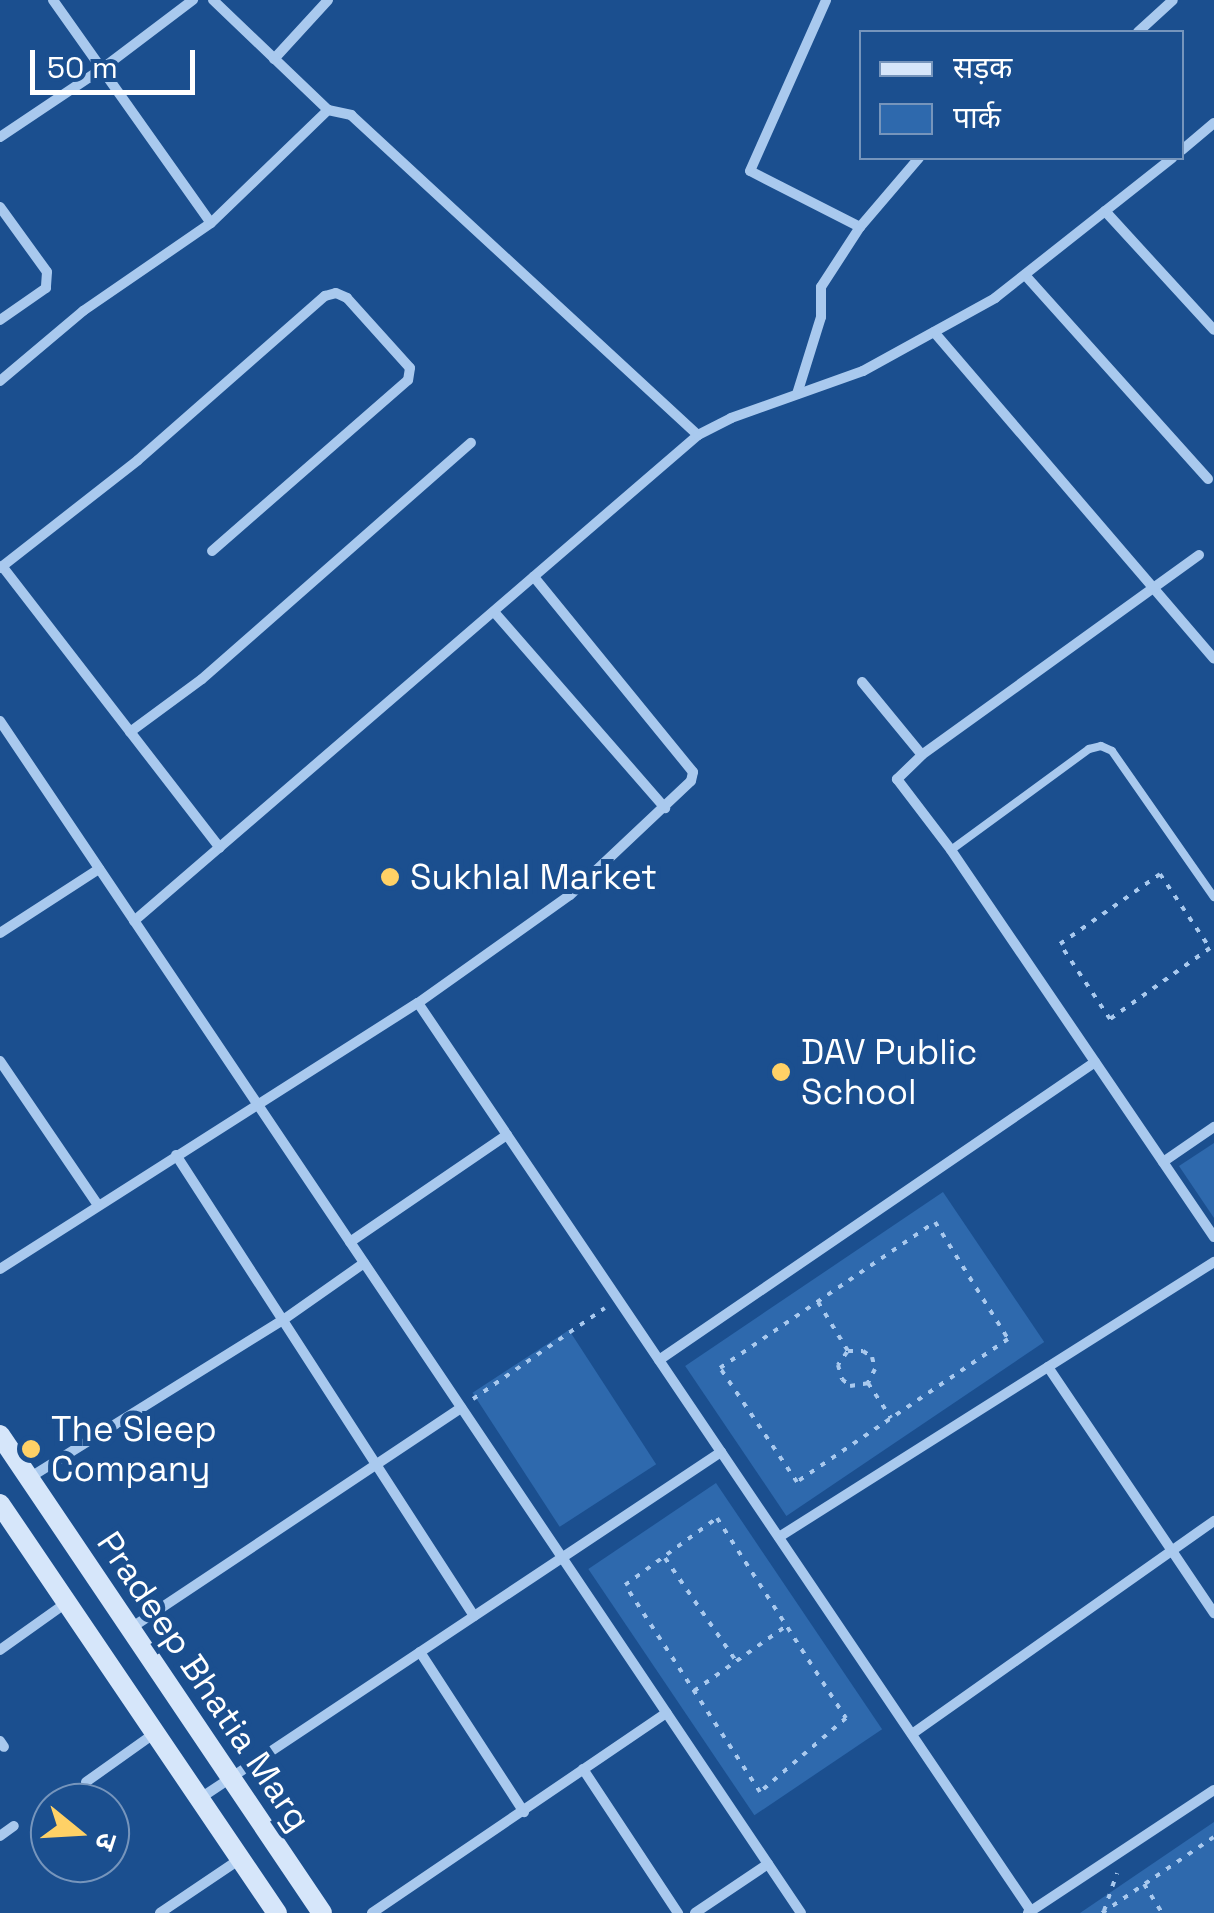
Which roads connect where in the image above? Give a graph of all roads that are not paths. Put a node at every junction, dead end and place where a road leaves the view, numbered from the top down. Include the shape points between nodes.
1 (54, 0) edge
2 (193, 0) edge
3 (212, 0) edge
4 (328, 0) edge
5 (826, 0) edge
6 (1173, 0) edge
7 (1140, 30) edge
8 (274, 58) junction
9 (102, 68) junction
10 (328, 110) junction
11 (1214, 123) edge
12 (0, 137) edge
13 (1184, 148) edge
14 (917, 160) edge
15 (1169, 160) edge
16 (0, 208) edge
17 (1105, 211) junction
18 (210, 224) junction
19 (860, 227) junction
20 (1025, 275) junction
21 (0, 320) edge
22 (1214, 330) edge
23 (934, 332) junction
24 (0, 381) edge
25 (797, 394) junction
26 (698, 435) junction
27 (471, 443) dead end
28 (1208, 479) dead end
29 (212, 550) dead end
30 (1199, 555) dead end
31 (1, 567) edge
32 (534, 577) junction
33 (1150, 588) junction
34 (494, 612) junction
35 (1214, 659) edge
36 (862, 682) dead end
37 (0, 721) edge
38 (130, 732) junction
39 (922, 755) junction
40 (665, 808) junction
41 (220, 848) junction
42 (950, 850) junction
43 (99, 869) junction
44 (1214, 897) edge
45 (134, 921) junction
46 (0, 933) edge
47 (418, 1003) junction
48 (1095, 1062) junction
49 (2, 1066) edge
50 (256, 1102) junction
51 (1214, 1127) edge
52 (507, 1135) junction
53 (176, 1155) junction
54 (1163, 1162) junction
55 (98, 1205) junction
56 (1214, 1237) edge
57 (350, 1242) junction
58 (1214, 1262) edge
59 (364, 1263) junction
60 (0, 1269) edge
61 (282, 1320) junction
62 (659, 1360) junction
63 (1048, 1367) junction
64 (461, 1408) junction
65 (0, 1435) edge
66 (721, 1452) junction
67 (377, 1464) junction
68 (29, 1478) junction
69 (0, 1504) edge
70 (1214, 1521) edge
71 (779, 1537) junction
72 (1170, 1548) junction
73 (562, 1558) junction
74 (66, 1602) junction
75 (1214, 1614) edge
76 (474, 1616) junction
77 (130, 1628) junction
78 (0, 1650) edge
79 (420, 1652) junction
80 (666, 1713) junction
81 (155, 1733) junction
82 (912, 1734) junction
83 (583, 1769) junction
84 (230, 1778) junction
85 (86, 1782) dead end
86 (1214, 1790) edge
87 (200, 1798) junction
88 (524, 1812) junction
89 (14, 1826) dead end
90 (0, 1836) edge
91 (240, 1859) junction
92 (768, 1864) junction
93 (1029, 1912) edge
94 (160, 1913) edge
95 (277, 1913) edge
96 (322, 1913) edge
97 (372, 1913) edge
98 (678, 1913) edge
99 (695, 1913) edge
100 (801, 1913) edge

1 - 9 street
2 - 9 street
3 - 8 street
4 - 8 street
5 - 19 street via 750,171
6 - 7 street
8 - 10 street
9 - 12 street
9 - 18 street
10 - 18 street
10 - 26 street via 351,115
11 - 13 street
14 - 19 street
15 - 17 street
16 - 21 street via 47,272 46,288
17 - 20 street
17 - 22 street
18 - 24 street via 83,312
19 - 25 street via 821,287 821,317
20 - 23 street
20 - 28 street
23 - 25 street via 863,371
23 - 33 street
25 - 26 street
26 - 32 street
27 - 38 street via 202,679
29 - 31 street via 408,380 410,368 346,298 325,296 138,460
30 - 33 street
31 - 38 street
32 - 34 street
32 - 40 street via 693,772
33 - 35 street
33 - 39 street
34 - 40 street
34 - 41 street
36 - 39 street
37 - 43 street
38 - 41 street
39 - 42 street via 896,778
40 - 47 street via 570,895
41 - 45 street
42 - 44 lane via 1101,746 1112,752
42 - 48 street
43 - 45 street
43 - 46 street
45 - 50 street
47 - 50 street
47 - 52 street
48 - 54 street
48 - 62 street
49 - 55 street
50 - 53 street
50 - 57 street
51 - 54 street
52 - 57 street
52 - 62 street
53 - 55 street
53 - 61 street
54 - 56 street
55 - 60 street
57 - 59 street
58 - 63 street
59 - 61 street
59 - 64 street
61 - 67 street
61 - 68 street
62 - 66 street
63 - 71 street
63 - 72 street
64 - 67 street
64 - 73 street
65 - 68 street, Pradeep Bhatia Marg
66 - 71 street
66 - 73 street
67 - 76 street
67 - 77 street
68 - 77 street, Pradeep Bhatia Marg
69 - 74 street, Pradeep Bhatia Marg
70 - 72 street
71 - 82 street
72 - 75 street
72 - 82 street
73 - 76 street
73 - 80 street
74 - 78 street
74 - 81 street, Pradeep Bhatia Marg
76 - 79 street
77 - 84 street, Pradeep Bhatia Marg
79 - 84 street
79 - 88 street
80 - 83 street
80 - 92 street
81 - 85 street
81 - 87 street, Pradeep Bhatia Marg
82 - 93 street
83 - 88 street
83 - 98 street
84 - 87 street
84 - 96 street, Pradeep Bhatia Marg
86 - 93 street
87 - 91 street, Pradeep Bhatia Marg
88 - 97 street
89 - 90 street
91 - 94 street
91 - 95 street, Pradeep Bhatia Marg
92 - 99 street
92 - 100 street

